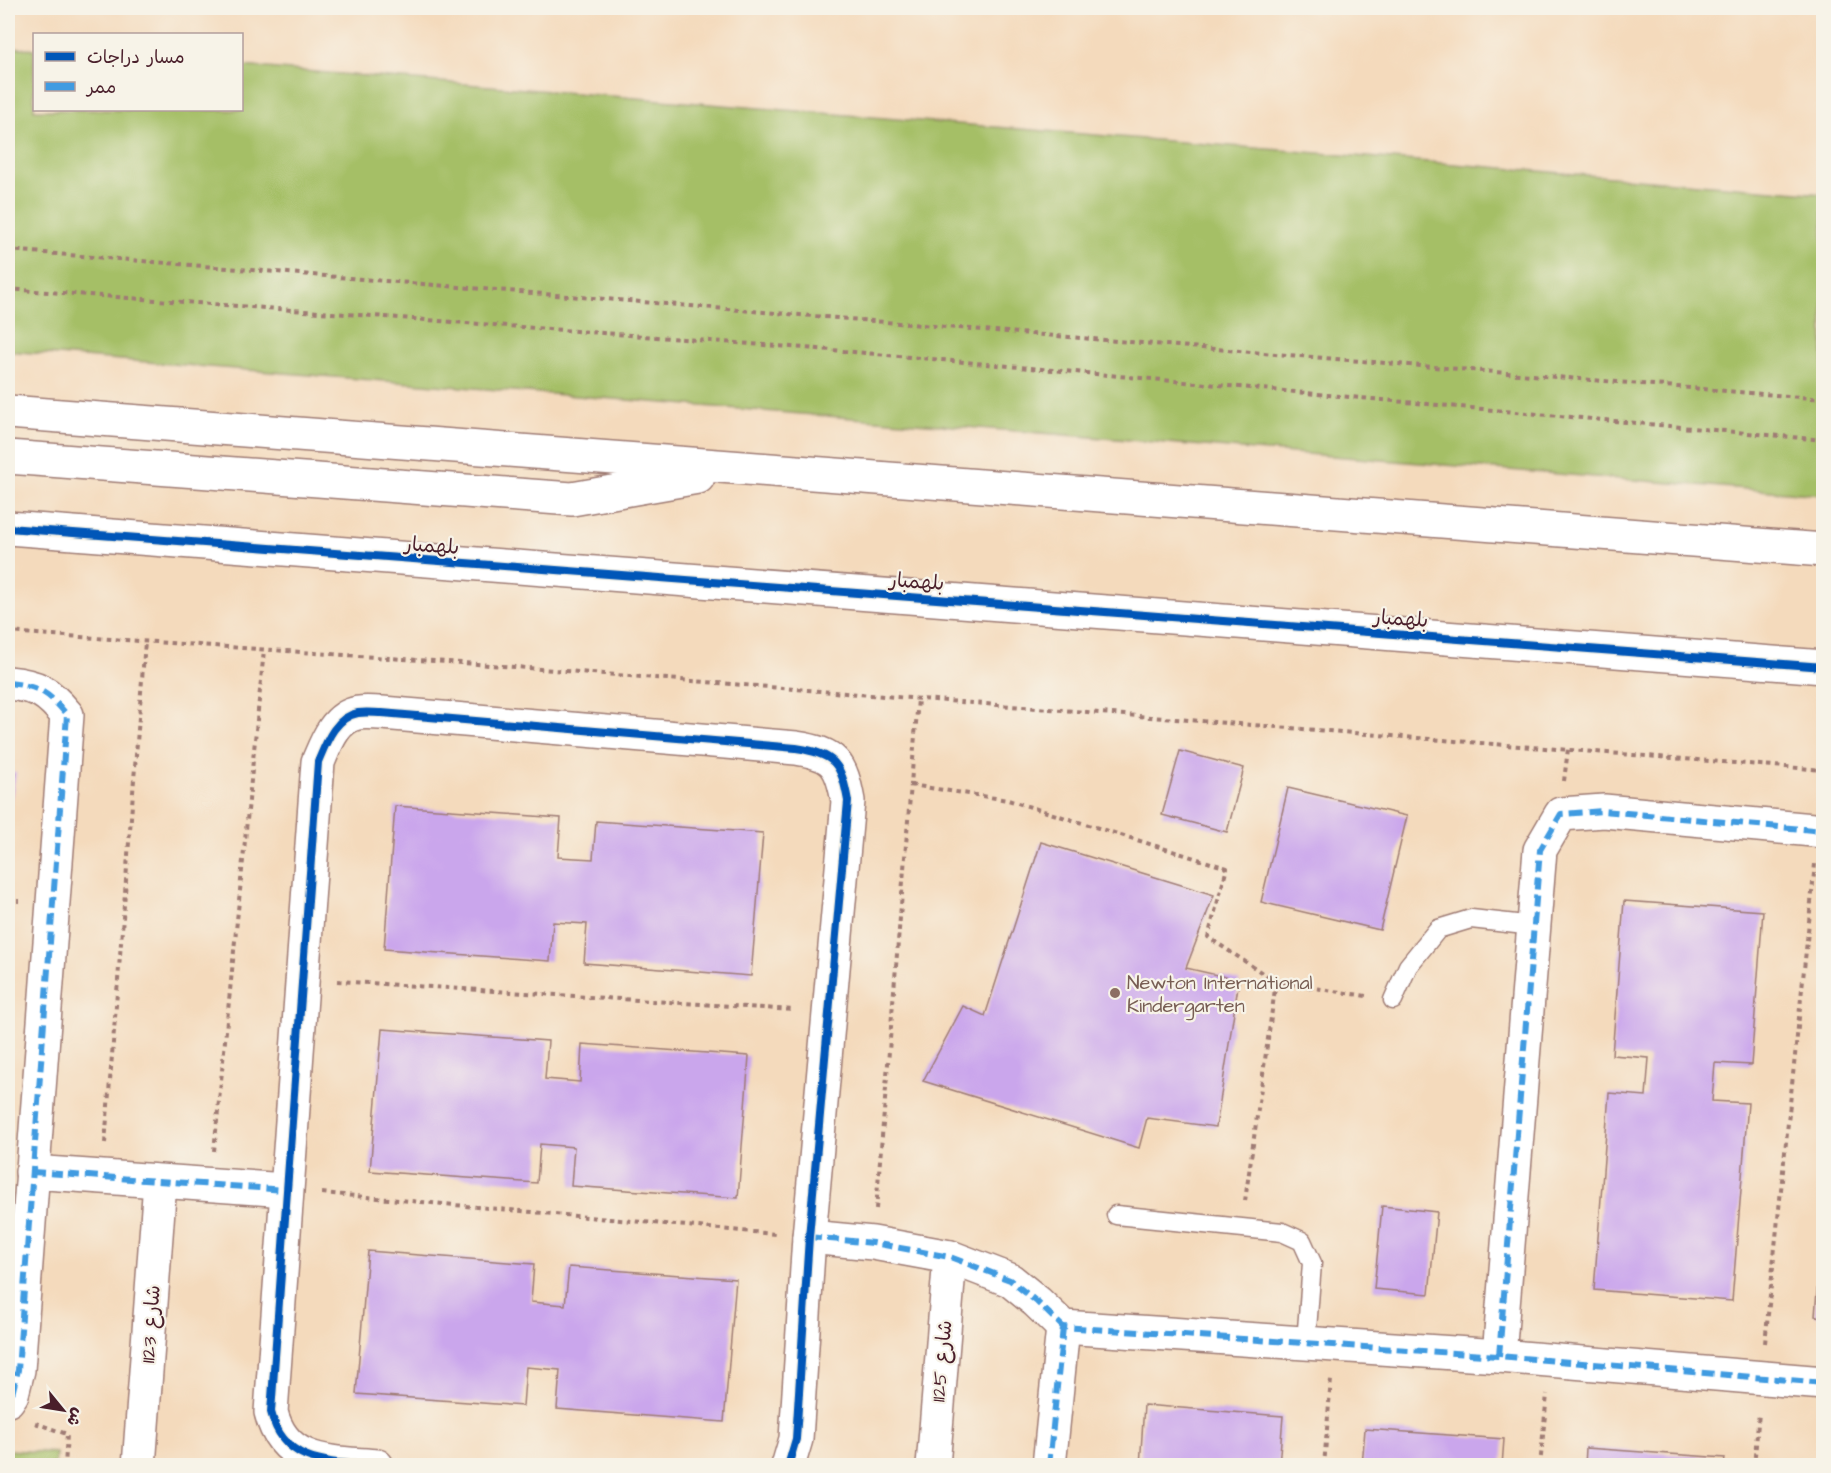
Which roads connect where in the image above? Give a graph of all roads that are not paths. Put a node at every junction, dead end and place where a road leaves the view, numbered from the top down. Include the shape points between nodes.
1 (8, 412) edge
2 (8, 457) edge
3 (747, 469) junction
4 (8, 528) edge
5 (61, 533) junction
6 (8, 534) edge
7 (1824, 549) edge
8 (1824, 667) edge
9 (8, 683) edge
10 (1821, 831) edge
11 (1534, 926) junction
12 (1394, 1000) road end
13 (32, 1172) junction
14 (160, 1182) junction
15 (286, 1190) junction
16 (1116, 1215) dead end
17 (809, 1237) junction
18 (950, 1257) junction
19 (1063, 1327) junction
20 (1320, 1344) junction
21 (1499, 1356) junction
22 (1824, 1383) edge
23 (8, 1401) edge
24 (139, 1466) edge
25 (377, 1466) edge
26 (788, 1466) edge
27 (933, 1466) edge
28 (1049, 1466) edge

1 - 3 street
2 - 3 street via 572,499
3 - 7 street
4 - 5 street, بلهمبار
5 - 6 street
5 - 8 street, بلهمبار
9 - 13 street via 31,685 54,700 67,715
10 - 11 street via 1604,811 1561,814 1540,850
11 - 12 lane via 1471,919 1438,928 1408,966
11 - 21 street
13 - 14 street
13 - 23 street via 18,1370
14 - 15 street
14 - 24 street, شارع 1123
15 - 17 street via 318,762 330,733 343,720 357,713 382,713 796,748 832,759 843,776 848,801
15 - 25 street via 271,1412 274,1426 288,1447 304,1455
16 - 20 lane via 1282,1232 1302,1241 1312,1263
17 - 18 street via 873,1243
17 - 26 street via 796,1438
18 - 19 street via 1010,1281
18 - 27 street, شارع 1125
19 - 20 street
19 - 28 street
20 - 21 street
21 - 22 street

